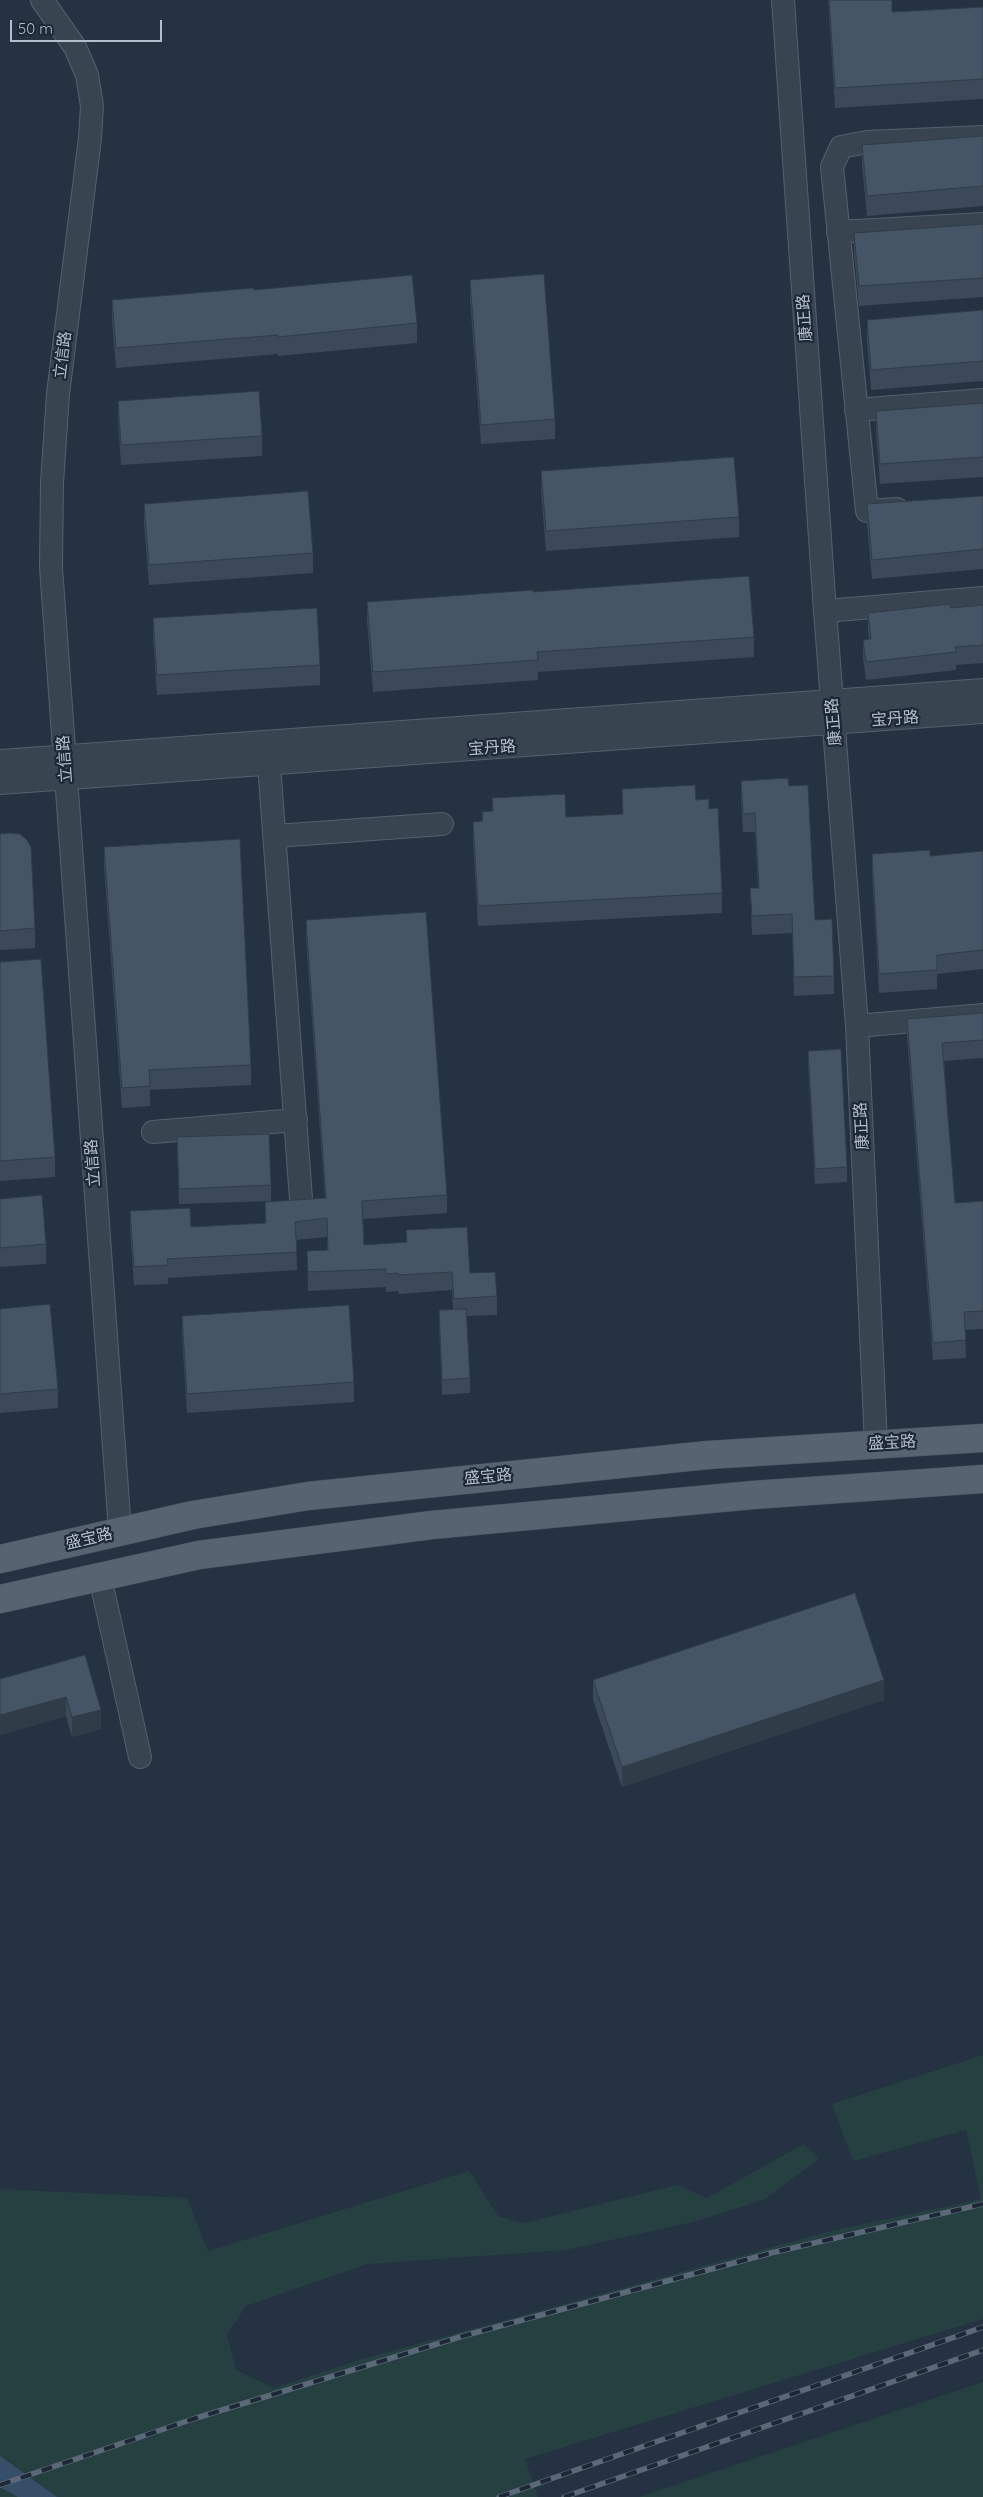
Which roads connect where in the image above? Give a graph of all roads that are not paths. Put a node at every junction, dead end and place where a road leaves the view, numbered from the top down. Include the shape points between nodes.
1 (42, 0) edge
2 (783, 0) edge
3 (983, 136) edge
4 (983, 224) edge
5 (838, 232) junction
6 (983, 400) edge
7 (856, 410) junction
8 (915, 508) edge
9 (983, 598) edge
10 (825, 611) junction
11 (983, 690) edge
12 (834, 712) junction
13 (983, 712) edge
14 (64, 756) junction
15 (0, 761) edge
16 (269, 764) junction
17 (66, 779) junction
18 (0, 783) edge
19 (442, 824) dead end
20 (276, 836) junction
21 (983, 1015) edge
22 (857, 1026) junction
23 (296, 1120) junction
24 (153, 1132) dead end
25 (301, 1199) edge
26 (983, 1438) edge
27 (876, 1444) junction
28 (983, 1479) edge
29 (120, 1532) junction
30 (0, 1560) edge
31 (100, 1577) junction
32 (0, 1599) edge
33 (140, 1757) dead end

1 - 14 street, 立信路 via 75,47 88,75 92,106 58,394 52,484 51,567
2 - 10 street, 康正路
3 - 5 street via 867,142 841,147 832,167
4 - 5 street
5 - 7 street via 856,321
6 - 7 street
7 - 8 street via 867,511
9 - 10 street
10 - 12 street, 康正路
11 - 12 street, 宝丹路
12 - 13 street, 宝丹路
12 - 14 street, 宝丹路
12 - 16 street, 宝丹路
12 - 22 street, 康正路
14 - 15 street, 宝丹路
14 - 17 street, 立信路
16 - 17 street, 宝丹路
16 - 20 street
17 - 18 street, 宝丹路
17 - 29 street, 立信路
19 - 20 street
20 - 23 street
21 - 22 street
22 - 27 street, 康正路
23 - 24 street
23 - 25 street
26 - 27 main road, 盛宝路
27 - 29 main road, 盛宝路 via 708,1455 308,1496 193,1515
28 - 31 main road via 753,1495 432,1525 198,1555
29 - 30 main road, 盛宝路
31 - 32 main road
31 - 33 street

